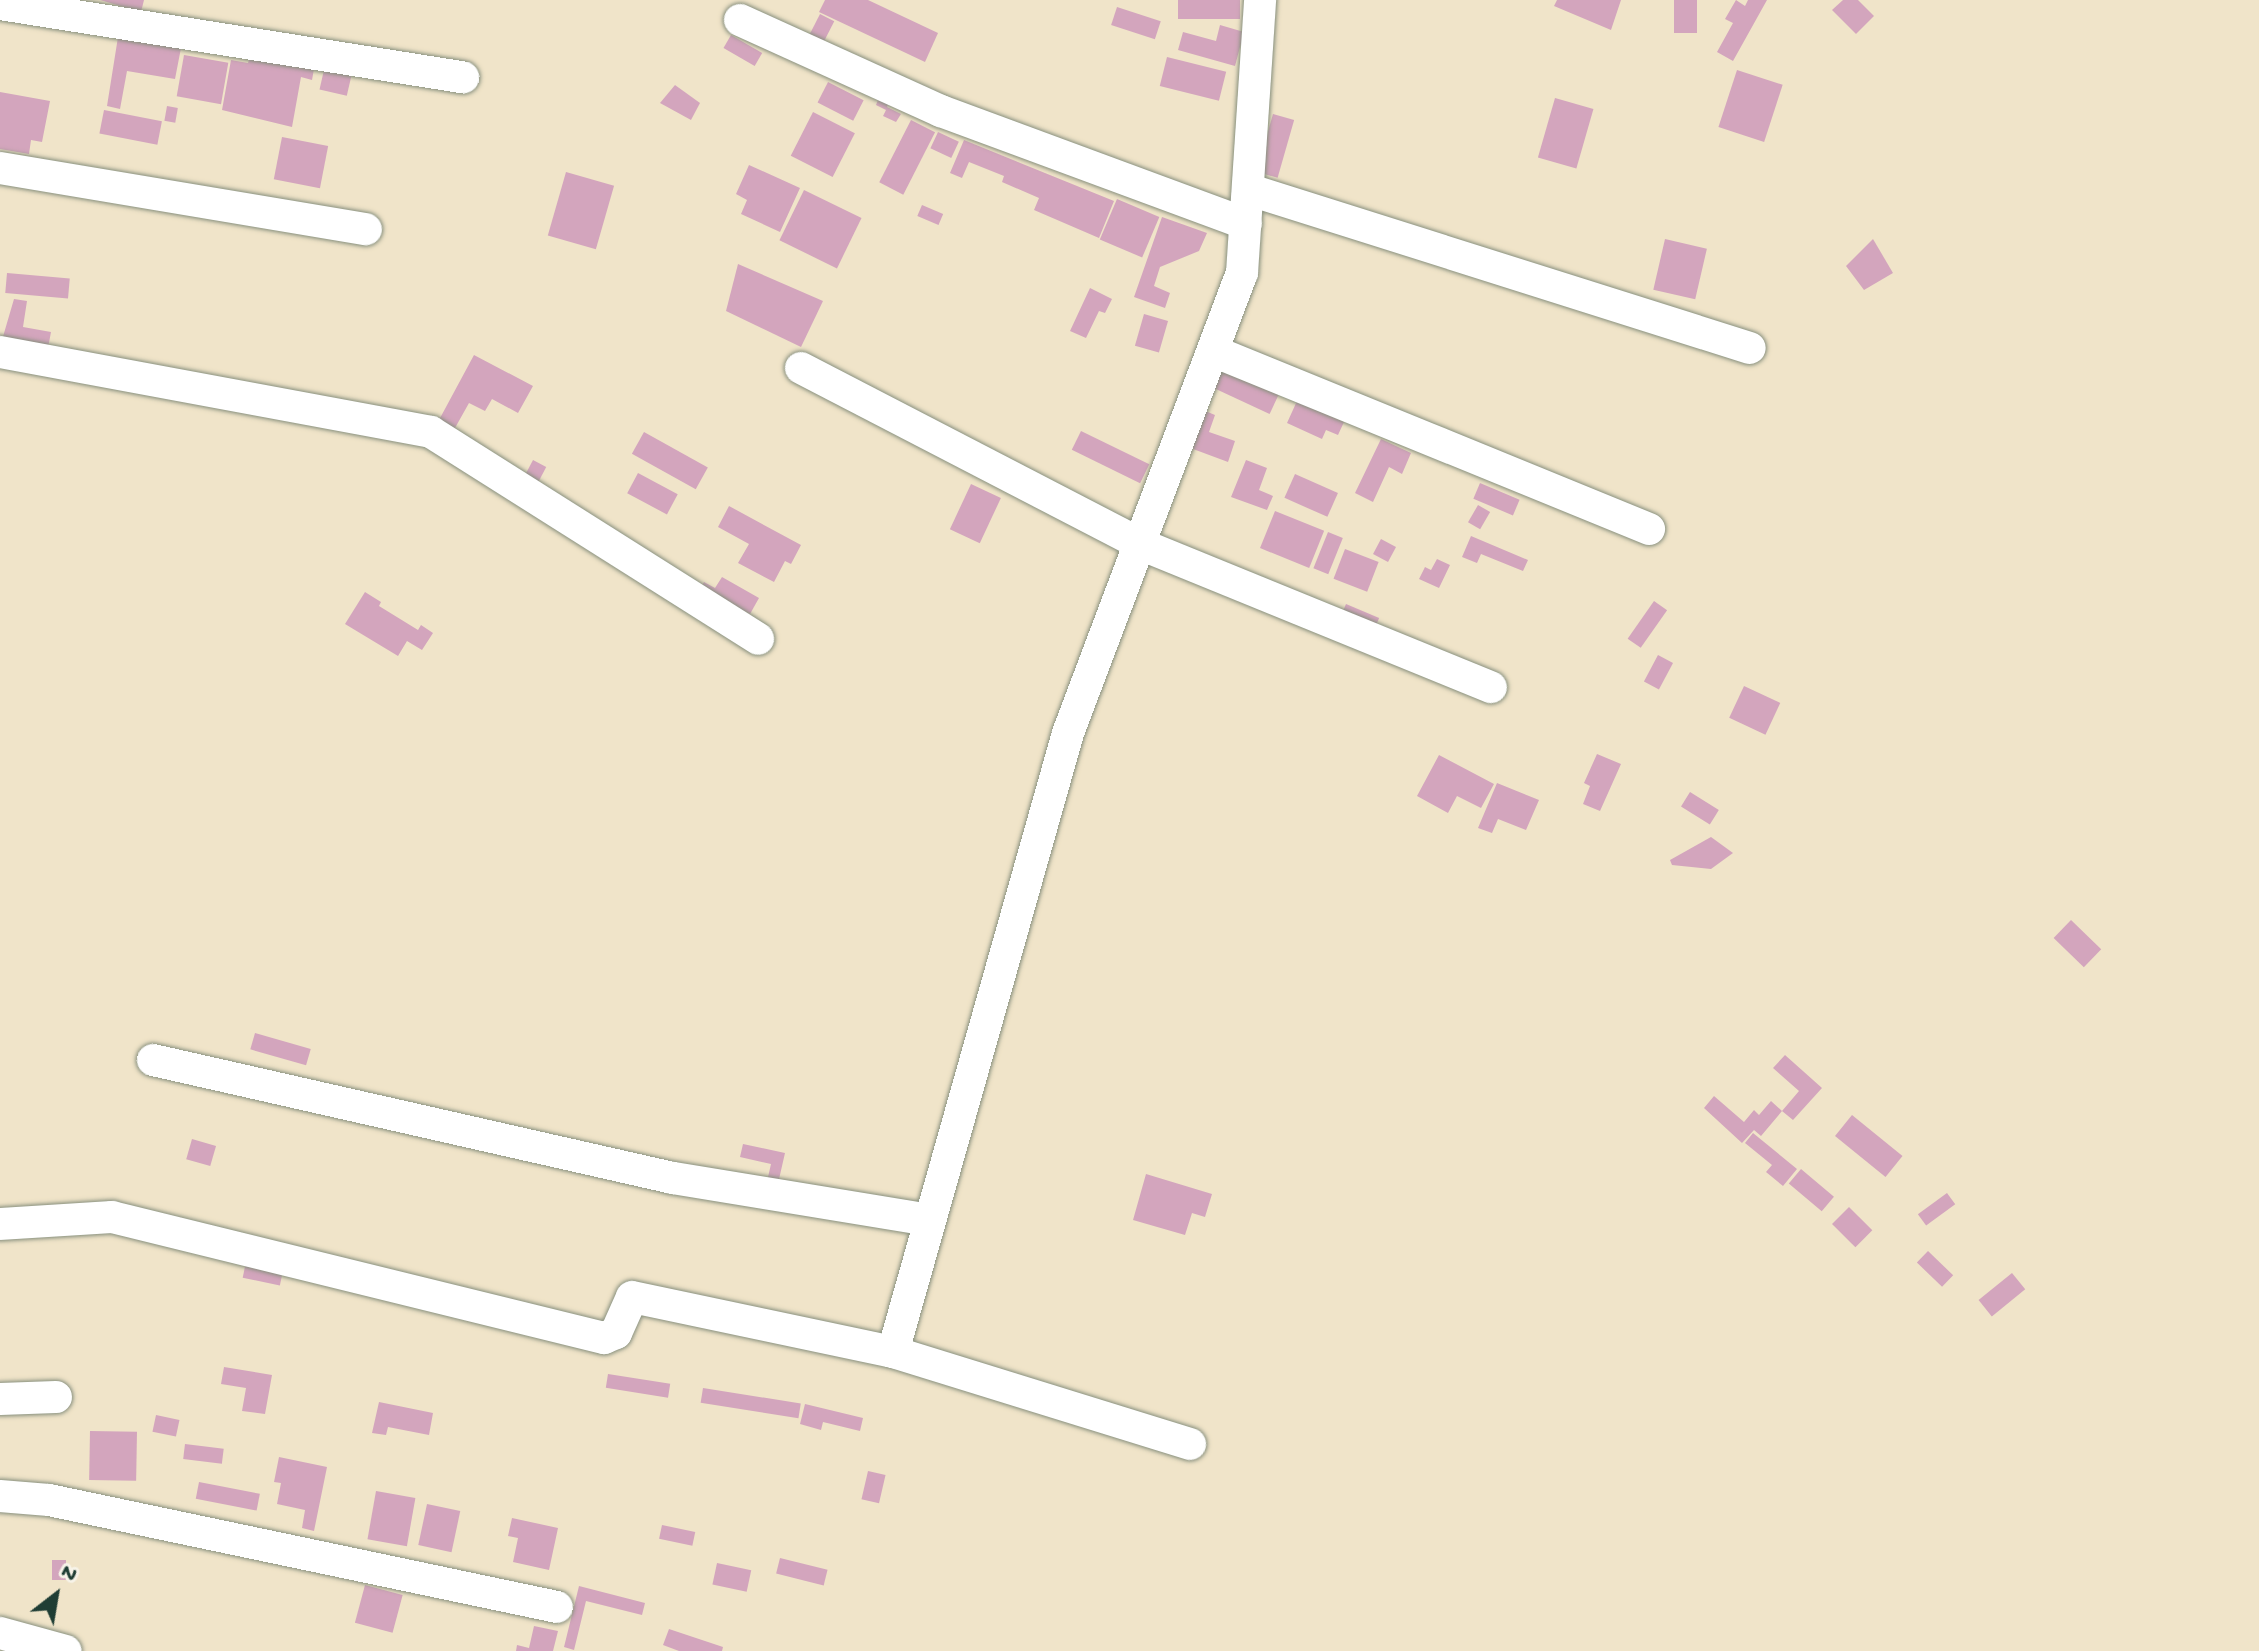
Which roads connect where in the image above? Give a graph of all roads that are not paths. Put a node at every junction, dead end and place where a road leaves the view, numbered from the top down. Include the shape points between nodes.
1 (1260, 0) edge
2 (0, 4) edge
3 (740, 20) dead end
4 (463, 77) dead end
5 (0, 168) edge
6 (1250, 190) junction
7 (1246, 224) junction
8 (366, 229) dead end
9 (1750, 348) dead end
10 (1213, 351) junction
11 (0, 352) edge
12 (801, 368) dead end
13 (1649, 529) dead end
14 (1140, 544) junction
15 (758, 639) dead end
16 (1491, 687) dead end
17 (153, 1060) dead end
18 (930, 1220) junction
19 (0, 1224) edge
20 (893, 1352) junction
21 (56, 1397) dead end
22 (0, 1399) edge
23 (1190, 1444) dead end
24 (0, 1496) edge
25 (557, 1607) dead end
26 (0, 1633) edge
27 (66, 1651) edge

1 - 6 street
2 - 4 street
3 - 7 street via 941,111
5 - 8 street
6 - 7 street
6 - 9 street
7 - 10 street via 1242,273
10 - 13 street
10 - 14 street
11 - 15 street via 431,432
12 - 14 street
14 - 16 street
14 - 18 street via 1068,733
17 - 18 street via 673,1178
18 - 20 street
19 - 20 street via 112,1217 604,1338 616,1333 632,1297
20 - 23 street
21 - 22 street
24 - 25 street via 49,1500
26 - 27 street

